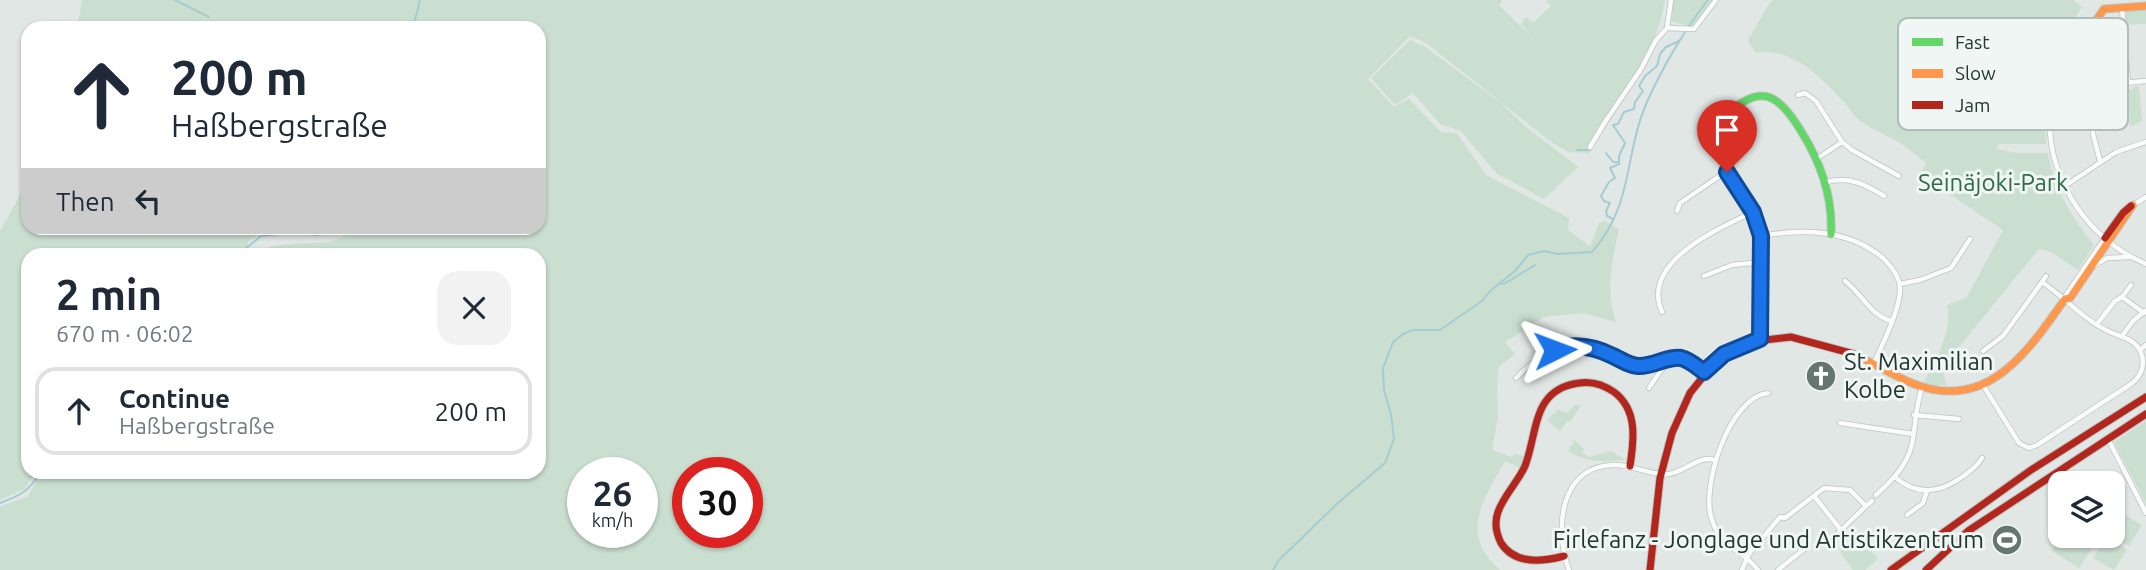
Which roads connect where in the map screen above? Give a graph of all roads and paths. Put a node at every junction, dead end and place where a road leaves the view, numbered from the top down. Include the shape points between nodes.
1 (1671, 0) edge
2 (1716, 0) edge
3 (2146, 6) edge
4 (2122, 8) junction
5 (2098, 18) edge
6 (2123, 18) edge
7 (1667, 28) junction
8 (2146, 81) edge
9 (2128, 83) edge
10 (1798, 95) dead end
11 (1729, 113) dead end
12 (1699, 128) dead end
13 (2051, 130) edge
14 (2093, 130) edge
15 (1842, 142) junction
16 (2146, 142) edge
17 (1590, 147) dead end
18 (1818, 158) junction
19 (2100, 162) junction
20 (1727, 172) junction
21 (1899, 176) dead end
22 (1826, 182) junction
23 (2065, 186) junction
24 (1884, 196) dead end
25 (2146, 197) edge
26 (2133, 205) joint
27 (1677, 212) dead end
28 (1753, 212) junction
29 (1830, 234) junction
30 (1761, 236) junction
31 (1970, 239) dead end
32 (2107, 240) junction
33 (2130, 257) junction
34 (1762, 262) junction
35 (2146, 264) edge
36 (2089, 270) junction
37 (1704, 276) dead end
38 (2046, 276) dead end
39 (1845, 281) dead end
40 (2042, 282) junction
41 (1900, 284) junction
42 (2131, 285) dead end
43 (2122, 297) junction
44 (2065, 299) junction
45 (1662, 312) dead end
46 (2145, 312) edge
47 (1891, 321) junction
48 (2097, 324) junction
49 (2122, 336) junction
50 (1760, 339) junction
51 (2146, 345) edge
52 (2140, 350) junction
53 (1983, 351) dead end
54 (1669, 360) junction
55 (1874, 363) junction
56 (1704, 372) junction
57 (1516, 378) dead end
58 (1983, 385) junction
59 (1649, 388) dead end
60 (1922, 388) junction
61 (1768, 393) dead end
62 (2146, 397) edge
63 (2146, 414) edge
64 (1914, 415) junction
65 (1959, 419) dead end
66 (1840, 423) dead end
67 (1913, 434) junction
68 (2108, 439) junction
69 (1982, 458) dead end
70 (1715, 460) junction
71 (1630, 466) junction
72 (1662, 473) junction
73 (1895, 477) junction
74 (1927, 491) junction
75 (1876, 495) dead end
76 (1814, 496) junction
77 (1872, 501) dead end
78 (1866, 506) junction
79 (2146, 513) edge
80 (1907, 515) dead end
81 (1841, 530) junction
82 (1832, 539) dead end
83 (1808, 546) dead end
84 (1564, 556) junction
85 (1747, 557) junction
86 (1569, 570) edge
87 (1650, 570) edge
88 (1742, 570) edge
89 (1758, 570) edge
90 (1778, 570) edge
91 (1891, 570) edge
92 (1926, 570) edge

1 - 7 street
2 - 7 street via 1694,29
3 - 4 street
4 - 5 street via 2104,9
4 - 6 street
7 - 17 street
8 - 9 street
10 - 15 street via 1805,93 1816,101
11 - 18 street via 1752,98 1777,100
12 - 20 street
13 - 23 street
14 - 19 street
15 - 18 street
15 - 21 street
16 - 19 street
18 - 22 street
19 - 23 street
20 - 27 street via 1680,202
20 - 28 street
22 - 24 street via 1858,181
22 - 29 street
23 - 32 street via 2082,217
25 - 26 street
26 - 32 street
28 - 30 street
28 - 45 street via 1700,240 1671,264 1656,294
29 - 30 street via 1792,231
29 - 41 street via 1856,241 1878,255
30 - 34 street
31 - 41 street via 1951,268
32 - 33 street
32 - 36 street
32 - 44 street
33 - 35 street
33 - 36 street via 2107,258
34 - 37 street via 1732,265
34 - 50 street
36 - 44 street
38 - 40 street
39 - 47 street via 1875,315
40 - 44 street
40 - 53 street via 2003,335
41 - 47 street
42 - 43 street
43 - 46 street
43 - 48 street
44 - 48 street
44 - 58 street via 2020,359
46 - 49 street
47 - 55 street
48 - 49 street
49 - 52 street
50 - 55 street via 1805,339
50 - 56 street via 1724,354
51 - 52 street
52 - 58 street via 2144,365 2135,381 2032,447 2019,443
54 - 56 street via 1684,359
54 - 57 street via 1641,366 1600,351 1567,346 1541,356
54 - 59 street
55 - 60 street
56 - 72 street via 1680,410
58 - 60 street via 1948,393
60 - 64 street
61 - 70 street via 1754,397 1743,408
62 - 91 street via 2031,470
63 - 68 street
64 - 65 street
64 - 67 street
66 - 67 street
67 - 73 street via 1907,458
68 - 79 street
68 - 92 street via 1968,531
69 - 74 street via 1956,482
70 - 72 street
70 - 85 street via 1709,482 1711,519 1724,542
71 - 72 street
71 - 84 street via 1591,470 1573,486 1561,526
71 - 84 street via 1634,425 1618,395 1581,382 1561,388 1547,399 1537,417 1525,467 1499,511 1496,532 1507,551 1522,559 1546,561
72 - 87 street
73 - 74 street
73 - 75 street
74 - 80 street via 1923,503
76 - 78 street via 1824,488 1850,490
76 - 81 street
76 - 85 street via 1786,519 1780,517
77 - 78 street
78 - 81 street
81 - 82 street
83 - 90 street
84 - 86 street
85 - 88 street
85 - 89 street

